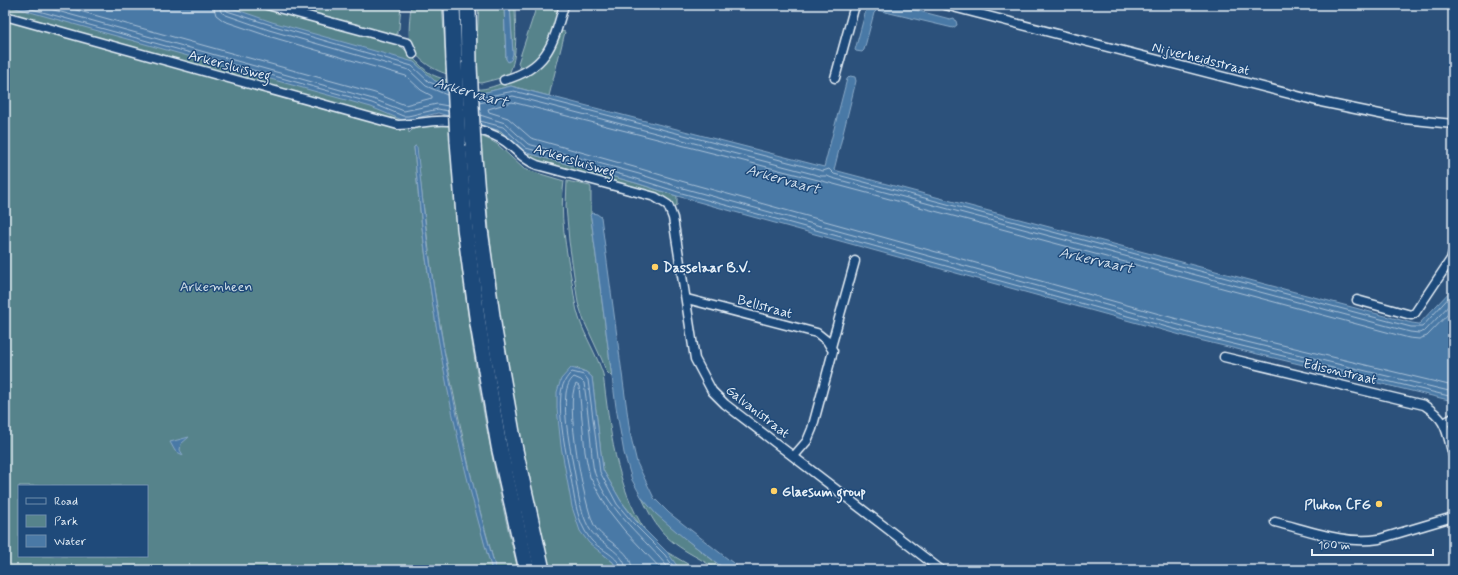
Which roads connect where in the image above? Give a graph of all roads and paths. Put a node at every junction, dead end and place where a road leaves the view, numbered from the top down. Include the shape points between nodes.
1 (267, 5) edge
2 (452, 5) edge
3 (468, 5) edge
4 (564, 5) edge
5 (855, 5) edge
6 (945, 5) edge
7 (968, 8) edge
8 (5, 16) edge
9 (413, 54) dead end
10 (836, 78) dead end
11 (504, 80) dead end
12 (449, 121) dead end
13 (1453, 124) edge
14 (480, 130) dead end
15 (668, 205) joint
16 (1453, 252) edge
17 (855, 261) dead end
18 (687, 299) junction
19 (1357, 300) dead end
20 (831, 347) junction
21 (1224, 357) dead end
22 (1453, 418) edge
23 (1444, 423) junction
24 (1453, 455) edge
25 (794, 456) junction
26 (1453, 517) edge
27 (1276, 522) dead end
28 (527, 570) edge
29 (542, 570) edge
30 (941, 570) edge

1 - 9 street via 408,43
2 - 28 highway, bridge via 458,141 478,324 499,446
3 - 29 highway, bridge via 473,145 480,230 515,450
4 - 11 street via 554,39 543,58 526,72
5 - 10 street
6 - 7 street, Nijverheidsstraat
7 - 13 street, Nijverheidsstraat via 1321,102 1404,119
8 - 12 street, Arkersluisweg via 398,125 432,120
14 - 15 street, Arkersluisweg via 506,142 522,158 537,165 651,196
15 - 18 street, Galvanistraat via 674,218
16 - 19 street via 1451,259 1415,313 1411,315
17 - 20 street
18 - 20 street, Bellstraat via 818,333
18 - 25 street, Galvanistraat via 695,360 712,391 725,404
20 - 25 street via 833,351 812,429 807,441
21 - 23 street, Edisonstraat via 1424,405
22 - 23 street
23 - 24 street
25 - 30 street, Galvanistraat
26 - 27 street via 1366,541 1341,538

